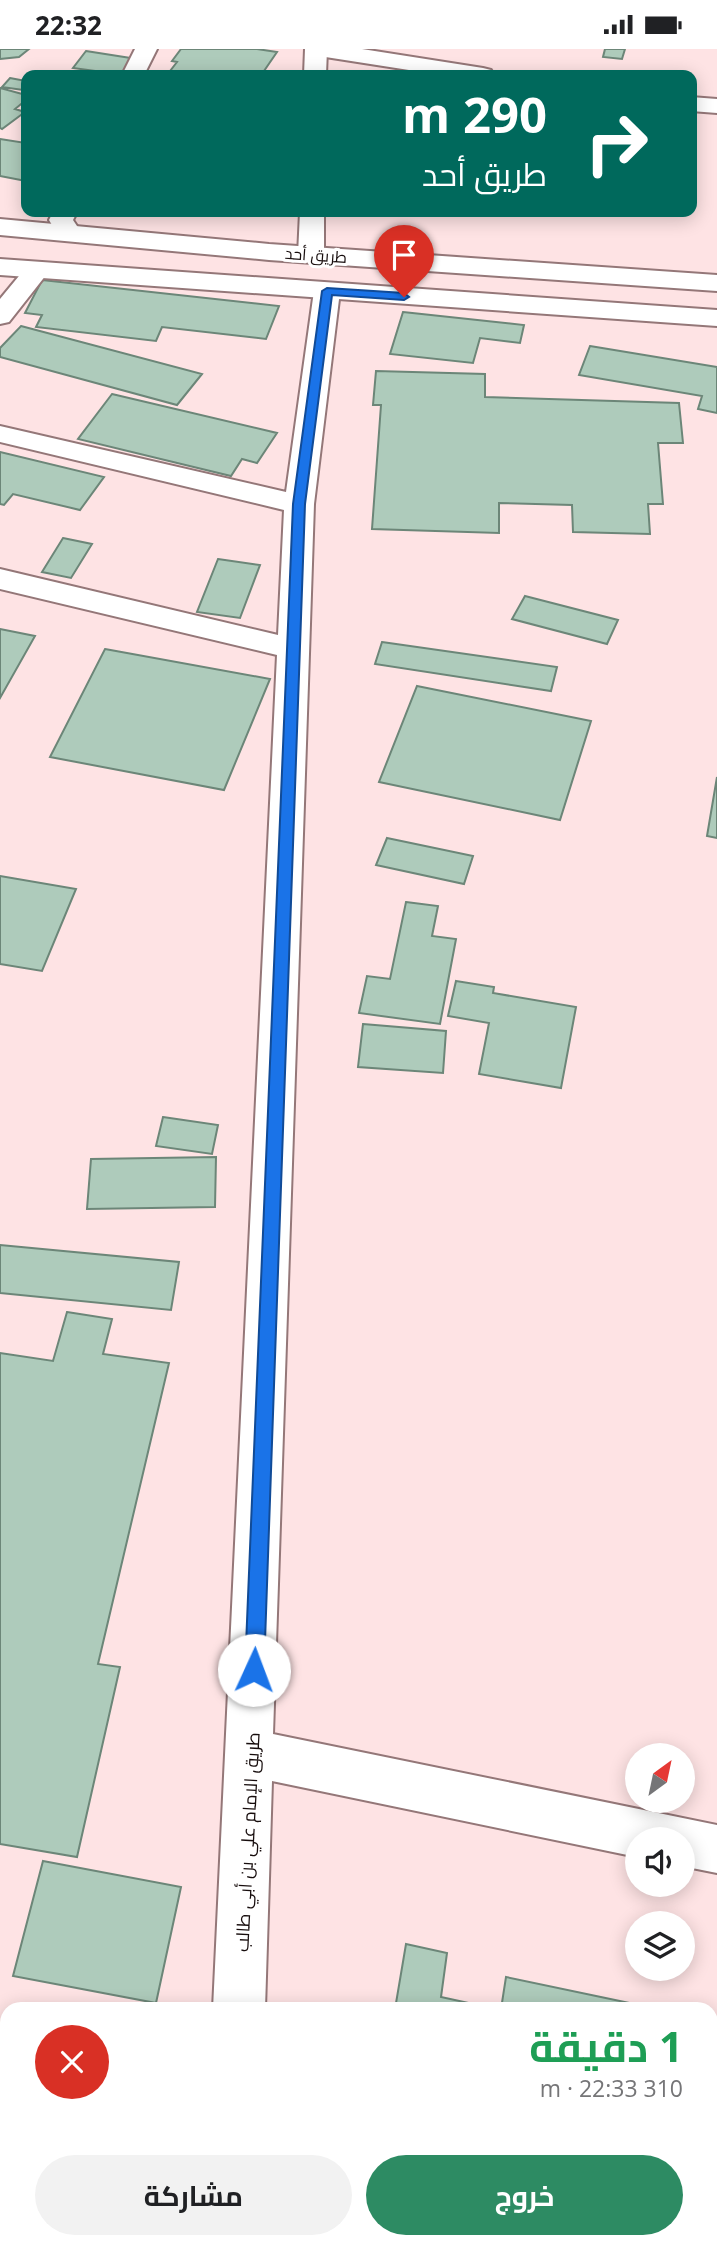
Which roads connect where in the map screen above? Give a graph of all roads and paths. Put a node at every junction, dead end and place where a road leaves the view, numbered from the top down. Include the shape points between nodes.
1 (146, 49) edge
2 (318, 49) edge
3 (136, 70) edge
4 (316, 70) edge
5 (451, 70) edge
6 (697, 104) edge
7 (717, 106) edge
8 (312, 217) edge
9 (67, 222) edge
10 (0, 227) edge
11 (311, 255) junction
12 (0, 267) edge
13 (37, 269) junction
14 (717, 283) edge
15 (327, 291) junction
16 (0, 316) edge
17 (717, 318) edge
18 (0, 434) edge
19 (299, 504) junction
20 (0, 579) edge
21 (294, 649) junction
22 (251, 1753) junction
23 (625, 1830) edge
24 (695, 1845) edge
25 (717, 1849) edge
26 (239, 2002) edge

1 - 3 street
2 - 4 street
2 - 5 street
6 - 7 street
8 - 11 street
9 - 10 street, طريق أحد
9 - 11 street, طريق أحد
11 - 14 street, طريق أحد
12 - 13 street, طريق أحد
13 - 15 street, طريق أحد
13 - 16 street
15 - 17 street, طريق أحد
15 - 19 street, طريق الإمام علي بن أبي طالب
18 - 19 street
19 - 21 street, طريق الإمام علي بن أبي طالب
20 - 21 street
21 - 22 street, طريق الإمام علي بن أبي طالب
22 - 23 street
22 - 26 street, طريق الإمام علي بن أبي طالب
24 - 25 street

